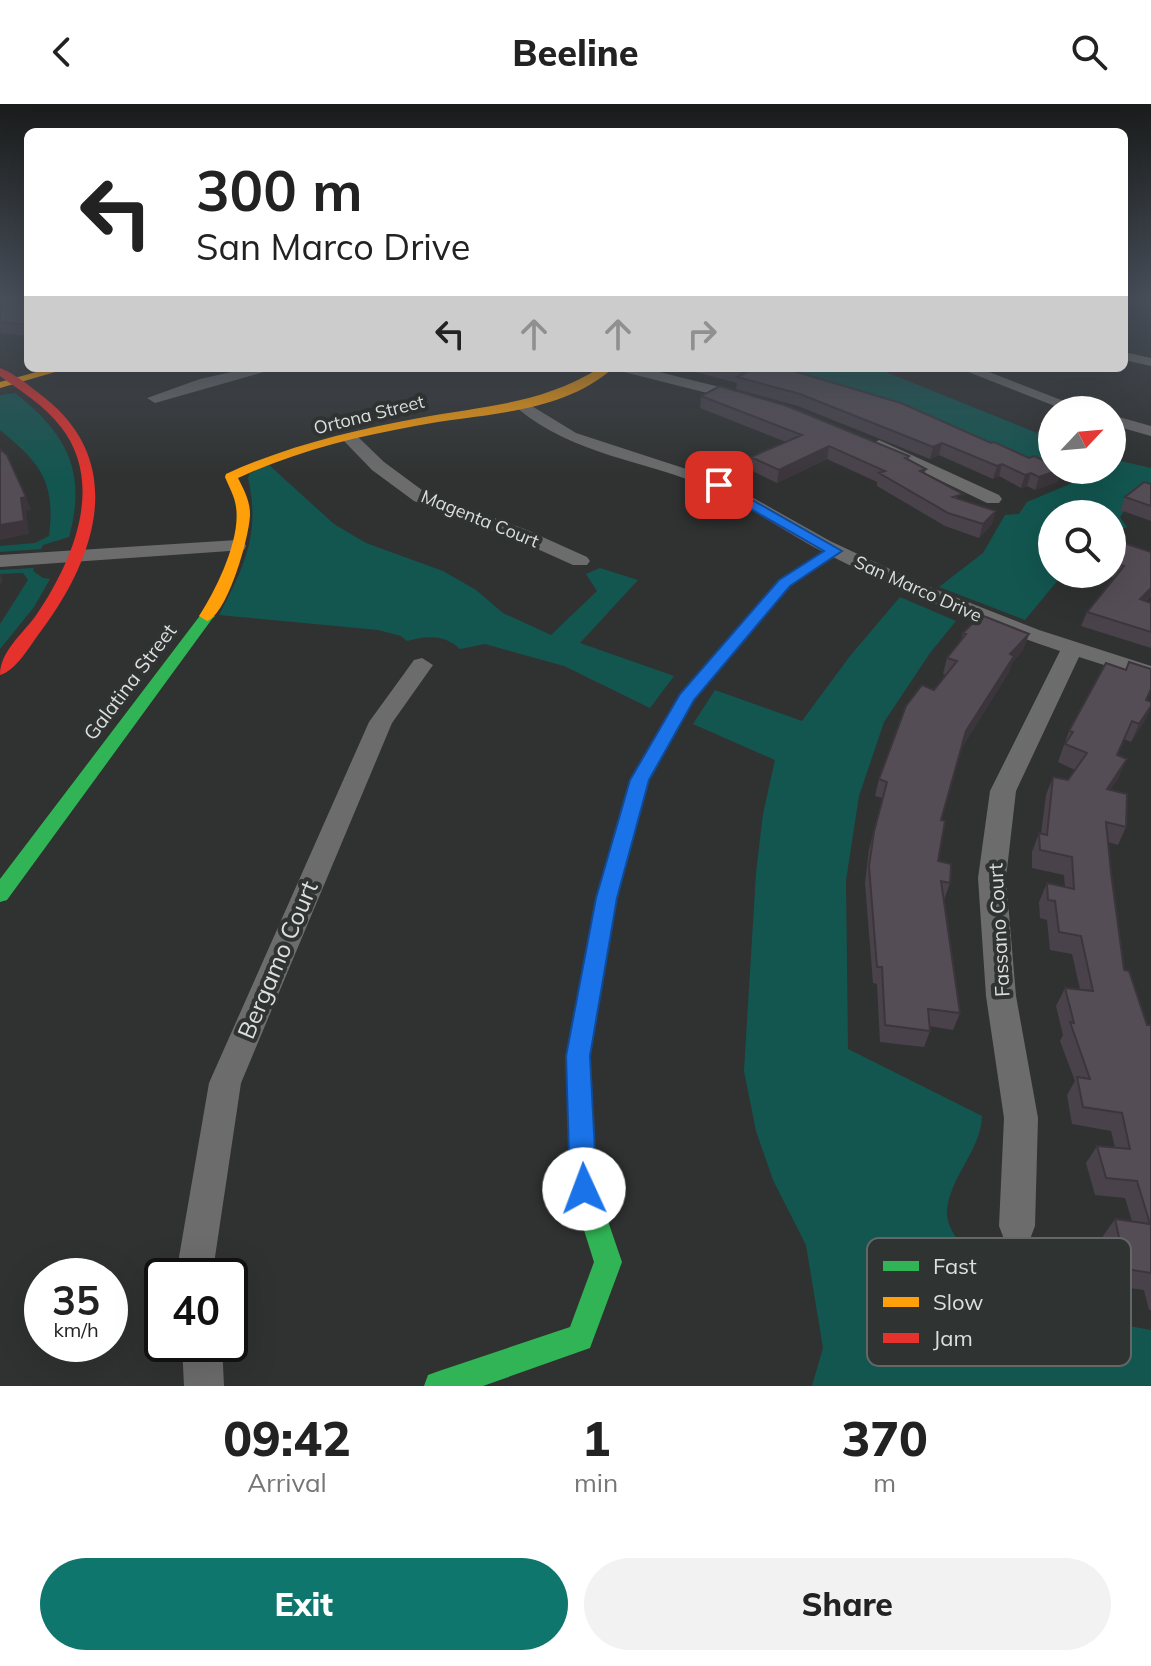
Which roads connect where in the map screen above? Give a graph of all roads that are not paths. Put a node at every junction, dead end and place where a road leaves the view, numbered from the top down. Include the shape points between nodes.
1 (24, 370) edge
2 (37, 372) edge
3 (252, 372) edge
4 (601, 372) edge
5 (641, 372) edge
6 (976, 372) edge
7 (3, 377) edge
8 (1041, 396) edge
9 (155, 398) dead end
10 (758, 401) edge
11 (522, 405) junction
12 (1126, 424) edge
13 (1151, 431) edge
14 (859, 437) edge
15 (350, 438) junction
16 (231, 477) joint
17 (993, 499) dead end
18 (237, 546) junction
19 (834, 551) junction
20 (76, 556) junction
21 (0, 561) edge
22 (580, 561) dead end
23 (1072, 649) junction
24 (422, 665) dead end
25 (0, 670) edge
26 (1151, 673) edge
27 (0, 894) edge
28 (1017, 1226) dead end
29 (197, 1258) edge
30 (203, 1362) edge
31 (204, 1386) edge
32 (439, 1386) edge

1 - 7 street
2 - 7 street
3 - 9 street
4 - 11 street, Ortona Street via 566,392
5 - 10 street
6 - 8 street
7 - 20 street via 49,408 76,441 90,493
11 - 15 street, Ortona Street
11 - 19 street, San Marco Drive via 550,427 590,444 719,485
12 - 13 street
14 - 17 street
15 - 16 street, Ortona Street via 257,463
15 - 22 street, Magenta Court via 420,497
16 - 18 street, Galatina Street via 244,509
18 - 20 street
18 - 27 street, Galatina Street via 219,600
19 - 23 street, San Marco Drive via 910,588
19 - 32 street via 784,583 687,697 640,780 606,898 578,1056 584,1189 608,1262 580,1338
20 - 21 street
20 - 25 street via 55,601
23 - 26 street, San Marco Drive
23 - 28 street, Fassano Court via 1003,791 992,878 1001,996 1021,1118
24 - 29 street, Bergamo Court via 381,722 225,1083
30 - 31 street

